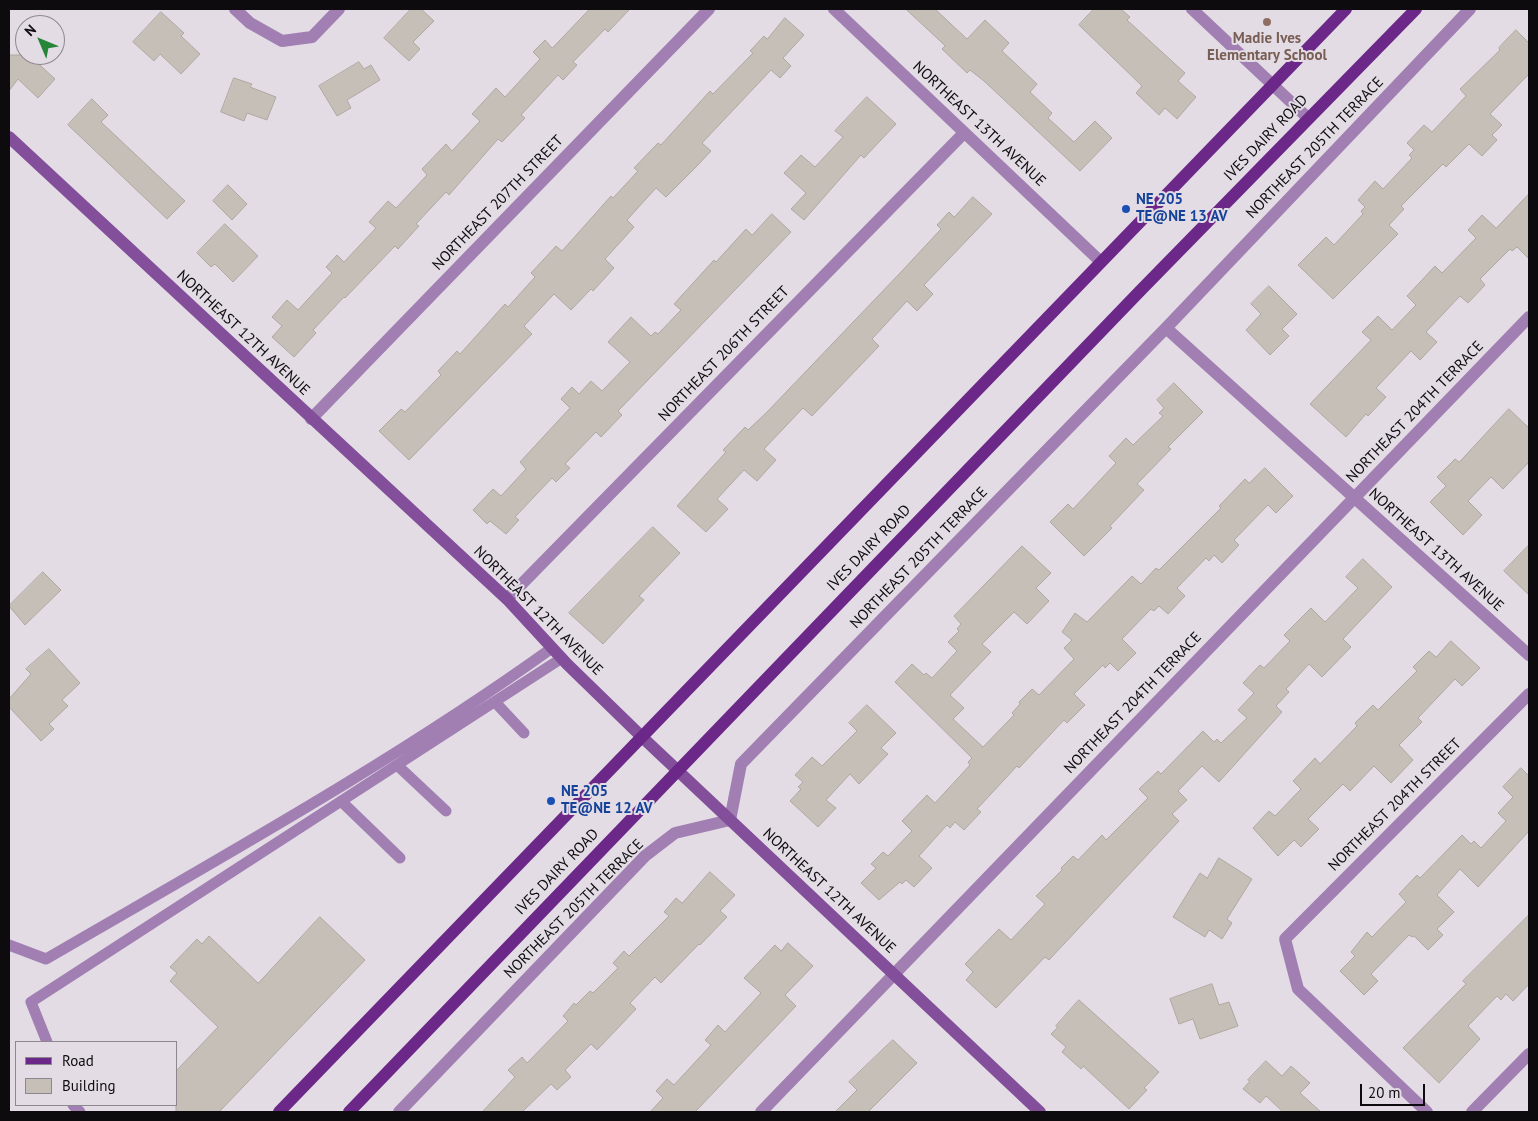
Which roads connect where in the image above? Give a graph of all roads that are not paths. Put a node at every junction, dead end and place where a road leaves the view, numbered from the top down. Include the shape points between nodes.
1 (235, 9) edge
2 (339, 9) edge
3 (709, 9) edge
4 (834, 9) edge
5 (1192, 9) edge
6 (1346, 9) edge
7 (1416, 9) edge
8 (1470, 9) edge
9 (1271, 84) junction
10 (1308, 118) junction
11 (964, 133) junction
12 (9, 137) edge
13 (1101, 262) junction
14 (1529, 317) edge
15 (1166, 328) junction
16 (311, 419) junction
17 (1354, 498) junction
18 (507, 599) junction
19 (552, 648) junction
20 (1529, 655) edge
21 (562, 658) junction
22 (1529, 694) edge
23 (495, 702) junction
24 (524, 733) dead end
25 (641, 736) junction
26 (397, 765) junction
27 (677, 770) junction
28 (341, 801) junction
29 (446, 811) dead end
30 (730, 820) junction
31 (400, 858) dead end
32 (9, 944) edge
33 (894, 975) junction
34 (47, 1041) edge
35 (1529, 1054) edge
36 (279, 1112) edge
37 (349, 1112) edge
38 (399, 1112) edge
39 (761, 1112) edge
40 (1040, 1112) edge
41 (1427, 1112) edge
42 (1472, 1112) edge

1 - 2 street via 250,23 282,41 312,37
3 - 16 street, NORTHEAST 207TH STREET
4 - 11 street, NORTHEAST 13TH AVENUE
5 - 9 street
6 - 9 main road
7 - 10 main road, IVES DAIRY ROAD
8 - 15 street, NORTHEAST 205TH TERRACE
9 - 10 street
9 - 13 main road
10 - 27 main road, IVES DAIRY ROAD
11 - 13 street, NORTHEAST 13TH AVENUE
11 - 18 street, NORTHEAST 206TH STREET
12 - 16 street, NORTHEAST 12TH AVENUE
13 - 25 main road
14 - 17 street, NORTHEAST 204TH TERRACE
15 - 17 street, NORTHEAST 13TH AVENUE
15 - 30 street, NORTHEAST 205TH TERRACE via 741,764
16 - 18 street, NORTHEAST 12TH AVENUE
17 - 20 street, NORTHEAST 13TH AVENUE
17 - 33 street, NORTHEAST 204TH TERRACE
18 - 19 street, NORTHEAST 12TH AVENUE
19 - 21 street, NORTHEAST 12TH AVENUE
19 - 32 lane via 498,687 296,813 46,960
21 - 23 lane
21 - 25 street, NORTHEAST 12TH AVENUE
22 - 41 street, NORTHEAST 204TH STREET via 1284,940 1298,988
23 - 24 lane
23 - 26 lane
25 - 27 street, NORTHEAST 12TH AVENUE
25 - 36 main road
26 - 28 lane
26 - 29 lane
27 - 30 street, NORTHEAST 12TH AVENUE
27 - 37 main road, IVES DAIRY ROAD
28 - 31 lane
28 - 34 lane via 31,1002
30 - 33 street, NORTHEAST 12TH AVENUE
30 - 38 street, NORTHEAST 205TH TERRACE via 675,833 645,856
33 - 39 street, NORTHEAST 204TH TERRACE
33 - 40 street, NORTHEAST 12TH AVENUE
35 - 42 street

